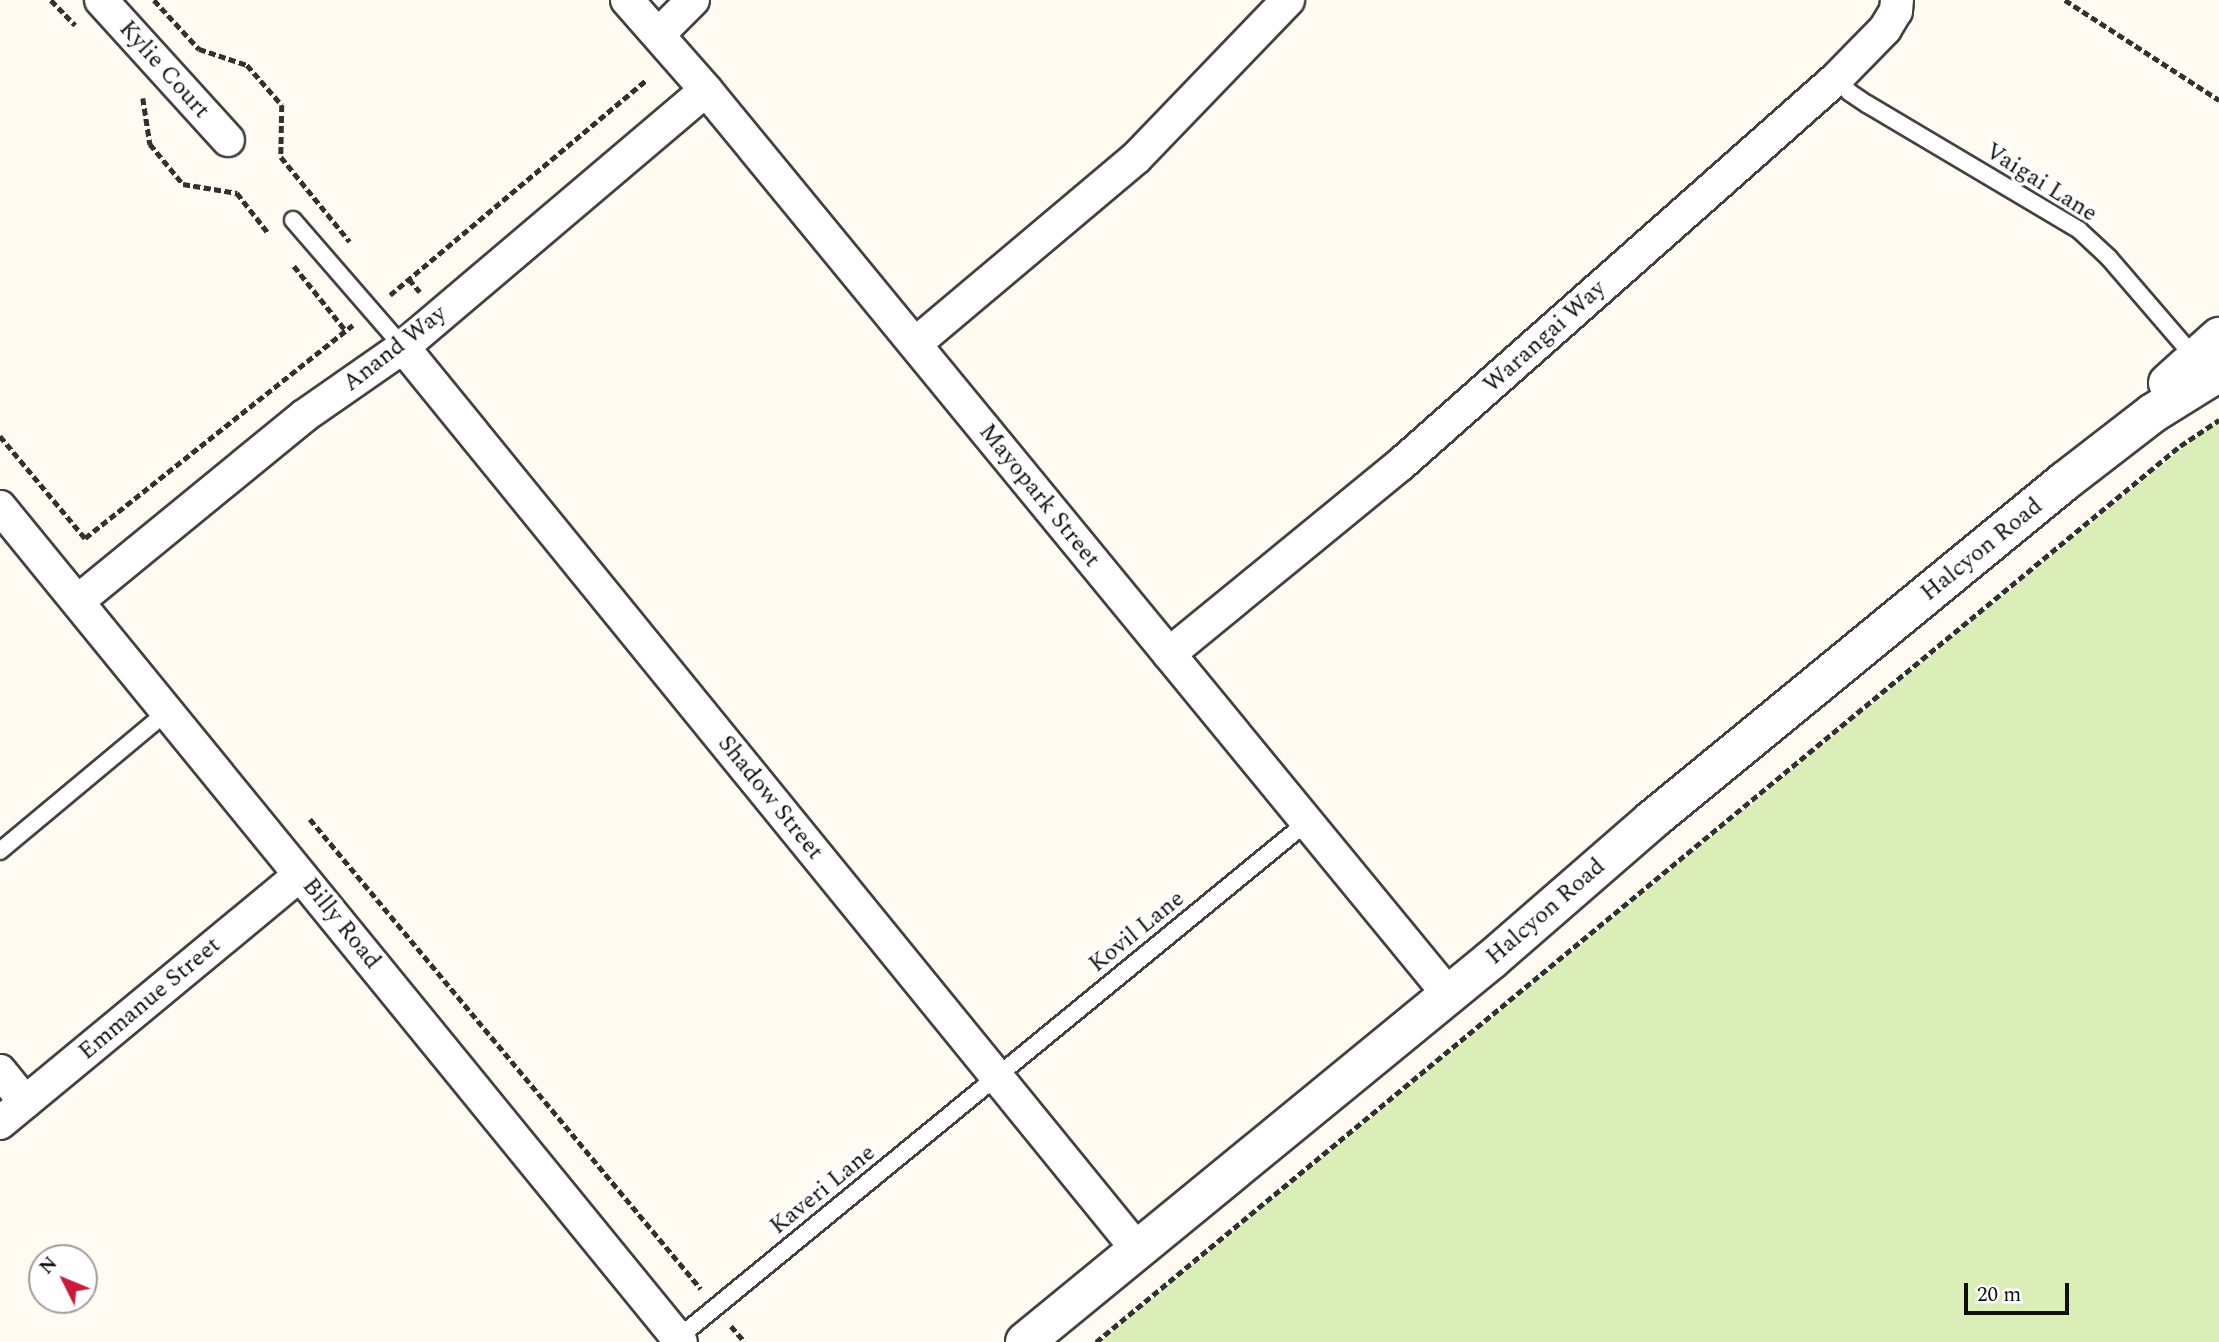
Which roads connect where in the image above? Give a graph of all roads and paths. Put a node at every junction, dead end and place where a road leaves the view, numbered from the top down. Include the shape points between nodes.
1 (51, 0) edge
2 (101, 0) edge
3 (155, 0) edge
4 (627, 0) edge
5 (693, 0) edge
6 (1288, 0) edge
7 (1897, 0) edge
8 (2065, 0) edge
9 (79, 30) dead end
10 (659, 34) junction
11 (1837, 78) junction
12 (646, 80) dead end
13 (135, 89) dead end
14 (706, 90) junction
15 (2219, 100) edge
16 (228, 140) dead end
17 (293, 220) dead end
18 (271, 236) dead end
19 (358, 251) dead end
20 (287, 257) dead end
21 (384, 283) dead end
22 (392, 293) junction
23 (370, 311) junction
24 (346, 331) junction
25 (915, 344) junction
26 (403, 347) junction
27 (2211, 355) edge
28 (2219, 420) edge
29 (0, 436) edge
30 (0, 506) edge
31 (78, 601) junction
32 (1169, 654) junction
33 (168, 711) junction
34 (310, 819) dead end
35 (1307, 822) junction
36 (0, 851) edge
37 (300, 875) junction
38 (1449, 995) junction
39 (0, 1071) edge
40 (997, 1077) junction
41 (25, 1102) junction
42 (0, 1123) edge
43 (1138, 1250) junction
44 (716, 1307) junction
45 (679, 1340) edge
46 (745, 1342) edge
47 (1025, 1342) edge
48 (1096, 1342) edge

1 - 9 path
2 - 16 street, Kylie Court
3 - 19 path via 199,49 247,65 282,106 281,157
4 - 10 street, Mayopark Street
5 - 10 street
6 - 25 street via 1137,157
7 - 11 street, Warangai Way via 1885,29
8 - 15 path
10 - 14 street, Mayopark Street
11 - 27 lane, Vaigai Lane via 1867,104 2079,230
11 - 32 street, Warangai Way via 1401,464
12 - 22 path
13 - 18 path via 144,99 150,144 183,184 237,194
14 - 25 street, Mayopark Street
14 - 26 street, Anand Way
17 - 23 lane
20 - 24 path
21 - 22 path
22 - 23 path
23 - 24 path
23 - 26 lane
24 - 29 path via 85,538
25 - 32 street, Mayopark Street
26 - 31 street, Anand Way via 304,416
26 - 40 street, Shadow Street
27 - 38 street, Halcyon Road via 2152,413 1652,820
28 - 48 path via 2180,446
30 - 31 street, Billy Road
31 - 33 street, Billy Road
32 - 35 street, Mayopark Street
33 - 36 lane
33 - 37 street, Billy Road
34 - 44 path
35 - 38 street, Mayopark Street
35 - 40 lane, Kovil Lane
37 - 41 street, Emmanue Street
37 - 45 street, Billy Road
38 - 43 street, Halcyon Road
39 - 41 street
40 - 43 street, Shadow Street
40 - 44 lane, Kaveri Lane
41 - 42 street, Emmanue Street
43 - 47 street, Halcyon Road
44 - 45 lane, Kaveri Lane
44 - 46 path

